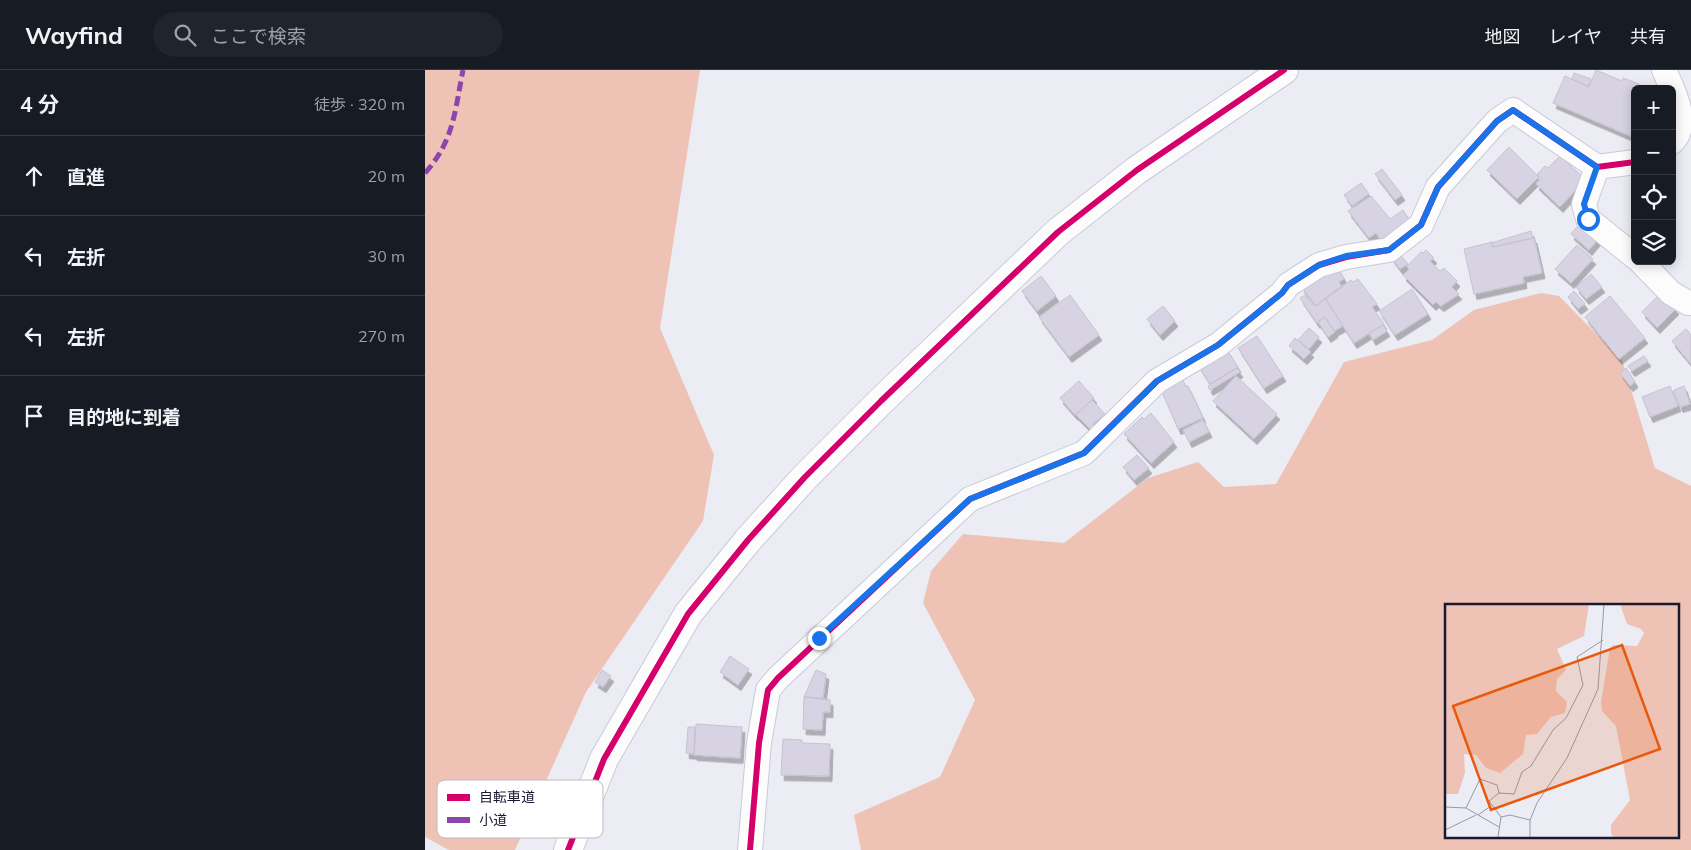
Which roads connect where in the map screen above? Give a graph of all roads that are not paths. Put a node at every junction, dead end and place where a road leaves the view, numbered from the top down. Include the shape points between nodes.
1 (1284, 70) edge
2 (1664, 70) edge
3 (1676, 139) edge
4 (1631, 163) edge
5 (1597, 167) junction
6 (1631, 254) edge
7 (1644, 265) edge
8 (1691, 303) edge
9 (596, 780) edge
10 (573, 838) edge
11 (568, 850) edge
12 (750, 850) edge

1 - 9 street via 1137,170 1058,232 792,491 688,614 604,759
2 - 3 street via 1683,121
4 - 5 street
5 - 6 street via 1584,204 1588,219
5 - 12 street via 1513,110 1497,121 1438,187 1421,225 1389,250 1346,256 1319,265 1288,285 1229,337 1157,381 1084,453 970,499 819,638 768,690 759,743
7 - 8 street via 1671,293
10 - 11 street

